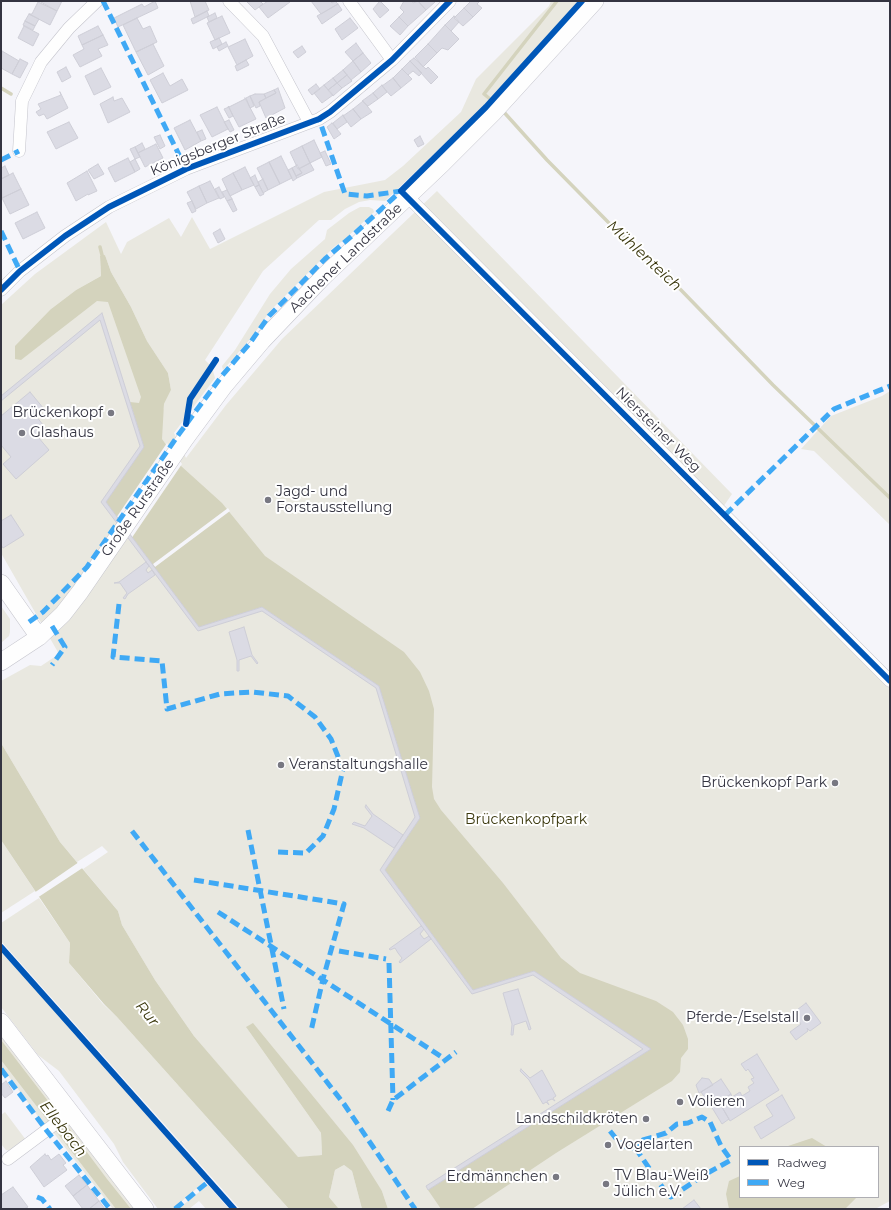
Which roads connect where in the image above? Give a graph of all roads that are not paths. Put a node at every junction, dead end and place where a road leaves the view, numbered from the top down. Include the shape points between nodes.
1 (97, 1) edge
2 (229, 1) edge
3 (349, 1) edge
4 (450, 1) edge
5 (595, 1) edge
6 (392, 60) junction
7 (309, 122) junction
8 (19, 151) dead end
9 (408, 197) junction
10 (1, 290) edge
11 (262, 341) joint
12 (1, 583) edge
13 (34, 642) junction
14 (1, 662) edge
15 (890, 681) edge
16 (1, 1022) edge
17 (68, 1114) junction
18 (8, 1160) dead end
19 (145, 1209) edge

1 - 8 street via 69,28 41,62 22,101
2 - 7 street via 263,36
3 - 6 street
4 - 6 street, Königsberger Straße
5 - 9 main road, Aachener Landstraße via 493,113
6 - 7 street, Königsberger Straße via 330,112
7 - 10 street, Königsberger Straße via 192,167 109,207 65,236 20,271
9 - 11 main road, Aachener Landstraße via 323,277
9 - 15 street, Niersteiner Weg
11 - 13 main road, Große Rurstraße via 224,386 80,592
12 - 13 main road
13 - 14 main road, Große Rurstraße
16 - 17 main road
17 - 18 street
17 - 19 main road

